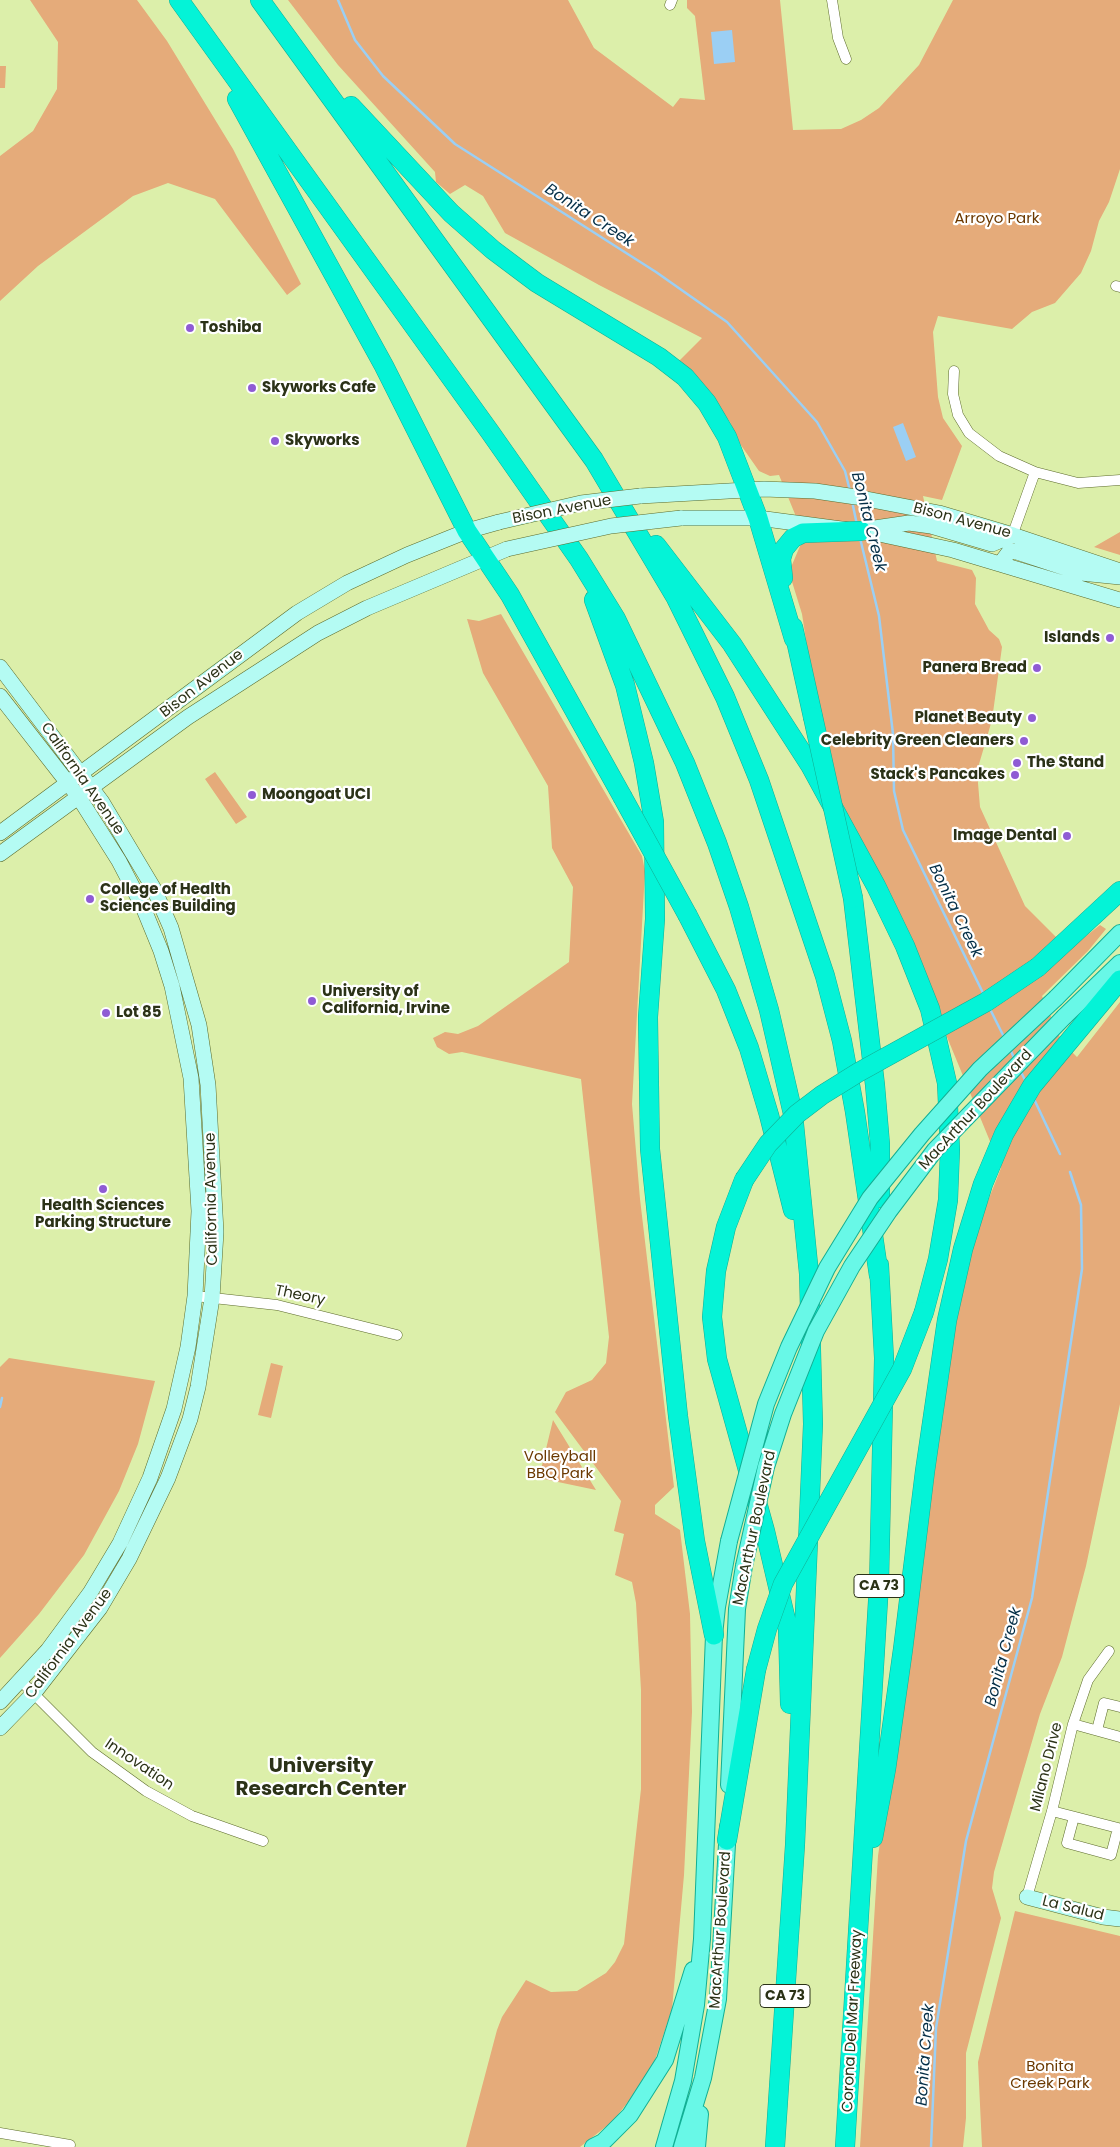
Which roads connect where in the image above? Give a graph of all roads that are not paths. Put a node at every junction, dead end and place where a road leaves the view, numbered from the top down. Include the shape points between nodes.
1 (178, 0) edge
2 (260, 0) edge
3 (832, 0) edge
4 (274, 19) junction
5 (198, 28) junction
6 (846, 59) dead end
7 (954, 371) dead end
8 (1035, 472) junction
9 (606, 480) junction
10 (1120, 480) edge
11 (746, 490) junction
12 (758, 518) junction
13 (468, 531) junction
14 (861, 531) junction
15 (1014, 535) junction
16 (485, 558) junction
17 (579, 559) junction
18 (1000, 564) junction
19 (1120, 570) edge
20 (1120, 577) edge
21 (1120, 600) edge
22 (794, 639) junction
23 (0, 667) edge
24 (0, 696) edge
25 (75, 778) junction
26 (92, 788) junction
27 (78, 796) junction
28 (0, 834) edge
29 (0, 854) edge
30 (1120, 891) edge
31 (1120, 933) edge
32 (1120, 963) edge
33 (1120, 980) edge
34 (809, 1274) junction
35 (879, 1276) junction
36 (195, 1296) junction
37 (212, 1298) junction
38 (397, 1335) dead end
39 (714, 1635) junction
40 (1109, 1651) dead end
41 (20, 1680) junction
42 (34, 1693) junction
43 (0, 1702) edge
44 (1120, 1707) edge
45 (1073, 1724) junction
46 (0, 1728) edge
47 (1097, 1730) junction
48 (1120, 1737) edge
49 (1052, 1811) junction
50 (1074, 1817) junction
51 (727, 1840) junction
52 (263, 1841) dead end
53 (795, 1845) junction
54 (860, 1896) junction
55 (1027, 1897) joint
56 (1120, 1919) edge
57 (702, 1939) junction
58 (703, 2078) junction
59 (0, 2133) edge
60 (70, 2145) dead end
61 (593, 2147) edge
62 (664, 2147) edge
63 (682, 2147) edge
64 (697, 2147) edge
65 (775, 2147) edge
66 (846, 2147) edge

1 - 5 highway
2 - 4 highway
3 - 6 street via 838,38
4 - 9 highway
4 - 11 highway via 450,213 537,283 659,356 685,377 707,403 727,438
5 - 13 highway via 384,366
5 - 17 highway
7 - 8 street via 953,394 958,414 969,432 999,456
8 - 10 street via 1078,483
8 - 15 street
9 - 35 highway via 676,598 725,697 785,855 825,976 842,1041
9 - 51 highway, bridge via 732,644 810,765 905,946 926,1000 947,1083 948,1200 938,1259 924,1312 902,1369 784,1584 767,1629 756,1670
11 - 12 highway
11 - 13 main road, Bison Avenue, bridge via 581,503
11 - 15 main road, Bison Avenue via 823,492 889,502
12 - 14 main road, Bison Avenue
12 - 16 main road, Bison Avenue, bridge via 681,518 611,526 507,549
12 - 22 highway
13 - 16 highway
13 - 25 main road, Bison Avenue via 347,582 297,613
14 - 15 main road via 909,523 992,544
14 - 18 main road, Bison Avenue via 953,550
14 - 22 highway via 803,533 784,548 782,572
15 - 18 street
15 - 19 main road, Bison Avenue
16 - 26 main road, Bison Avenue via 367,608 318,633 233,686
16 - 34 highway, bridge via 510,595 726,990 749,1048 769,1115
17 - 34 highway via 616,619 685,763 739,906 769,1010 793,1114
17 - 39 highway via 626,685 654,822 655,919 648,1017 650,1150 678,1416 695,1541
18 - 20 main road via 1009,552 1014,551 1080,573
18 - 21 main road, Bison Avenue
22 - 35 highway, bridge via 853,898 880,1144
23 - 25 main road, California Avenue
24 - 25 main road, California Avenue
25 - 26 main road, California Avenue
25 - 27 main road, California Avenue
25 - 28 main road, Bison Avenue
26 - 27 main road, Bison Avenue
26 - 37 main road, California Avenue via 154,889 171,928 199,1025 208,1085 214,1175 216,1232
27 - 29 main road, Bison Avenue
27 - 36 main road, California Avenue via 119,861 143,907 161,951 182,1029 191,1078 196,1139 199,1211
30 - 53 highway, bridge via 1038,967 986,1002 859,1072 797,1114 768,1144 744,1180 726,1227 716,1271 712,1317 717,1359 765,1531 788,1630
31 - 39 main road, MacArthur Boulevard, bridge via 980,1069 922,1134 870,1198 827,1268 789,1346 766,1404 729,1541
32 - 51 main road, MacArthur Boulevard, bridge via 936,1150 852,1266 816,1331 766,1467 744,1566 737,1609
33 - 54 highway via 1032,1086 1004,1134 983,1184 963,1249 947,1320 886,1769
34 - 53 highway, CA 73 via 813,1424
35 - 54 highway, CA 73 via 884,1358 879,1584
36 - 37 street, Theory
36 - 41 main road, California Avenue via 180,1384 150,1478 120,1542 90,1593 48,1650
37 - 38 street, Theory via 292,1308
37 - 42 main road, California Avenue via 190,1419 159,1500 130,1559 100,1608
39 - 57 main road, MacArthur Boulevard
40 - 45 street, Milano Drive via 1088,1680
41 - 42 street, Innovation
41 - 43 main road, California Avenue
42 - 46 main road, California Avenue
42 - 52 street, Innovation via 92,1752 146,1792 192,1816
44 - 47 street via 1104,1703
45 - 47 street
45 - 49 street, Milano Drive
47 - 48 street
49 - 50 street
49 - 55 street, Milano Drive
50 - 50 street via 1118,1828 1111,1855 1068,1843
51 - 58 main road, MacArthur Boulevard via 718,1990
53 - 65 highway, CA 73
54 - 66 highway, Corona Del Mar Freeway / CA 73
55 - 56 main road, La Salud
57 - 61 main road via 665,2060 630,2115 603,2142
57 - 62 main road, MacArthur Boulevard via 696,2005 683,2081
58 - 63 main road, MacArthur Boulevard
58 - 64 main road
59 - 60 street

